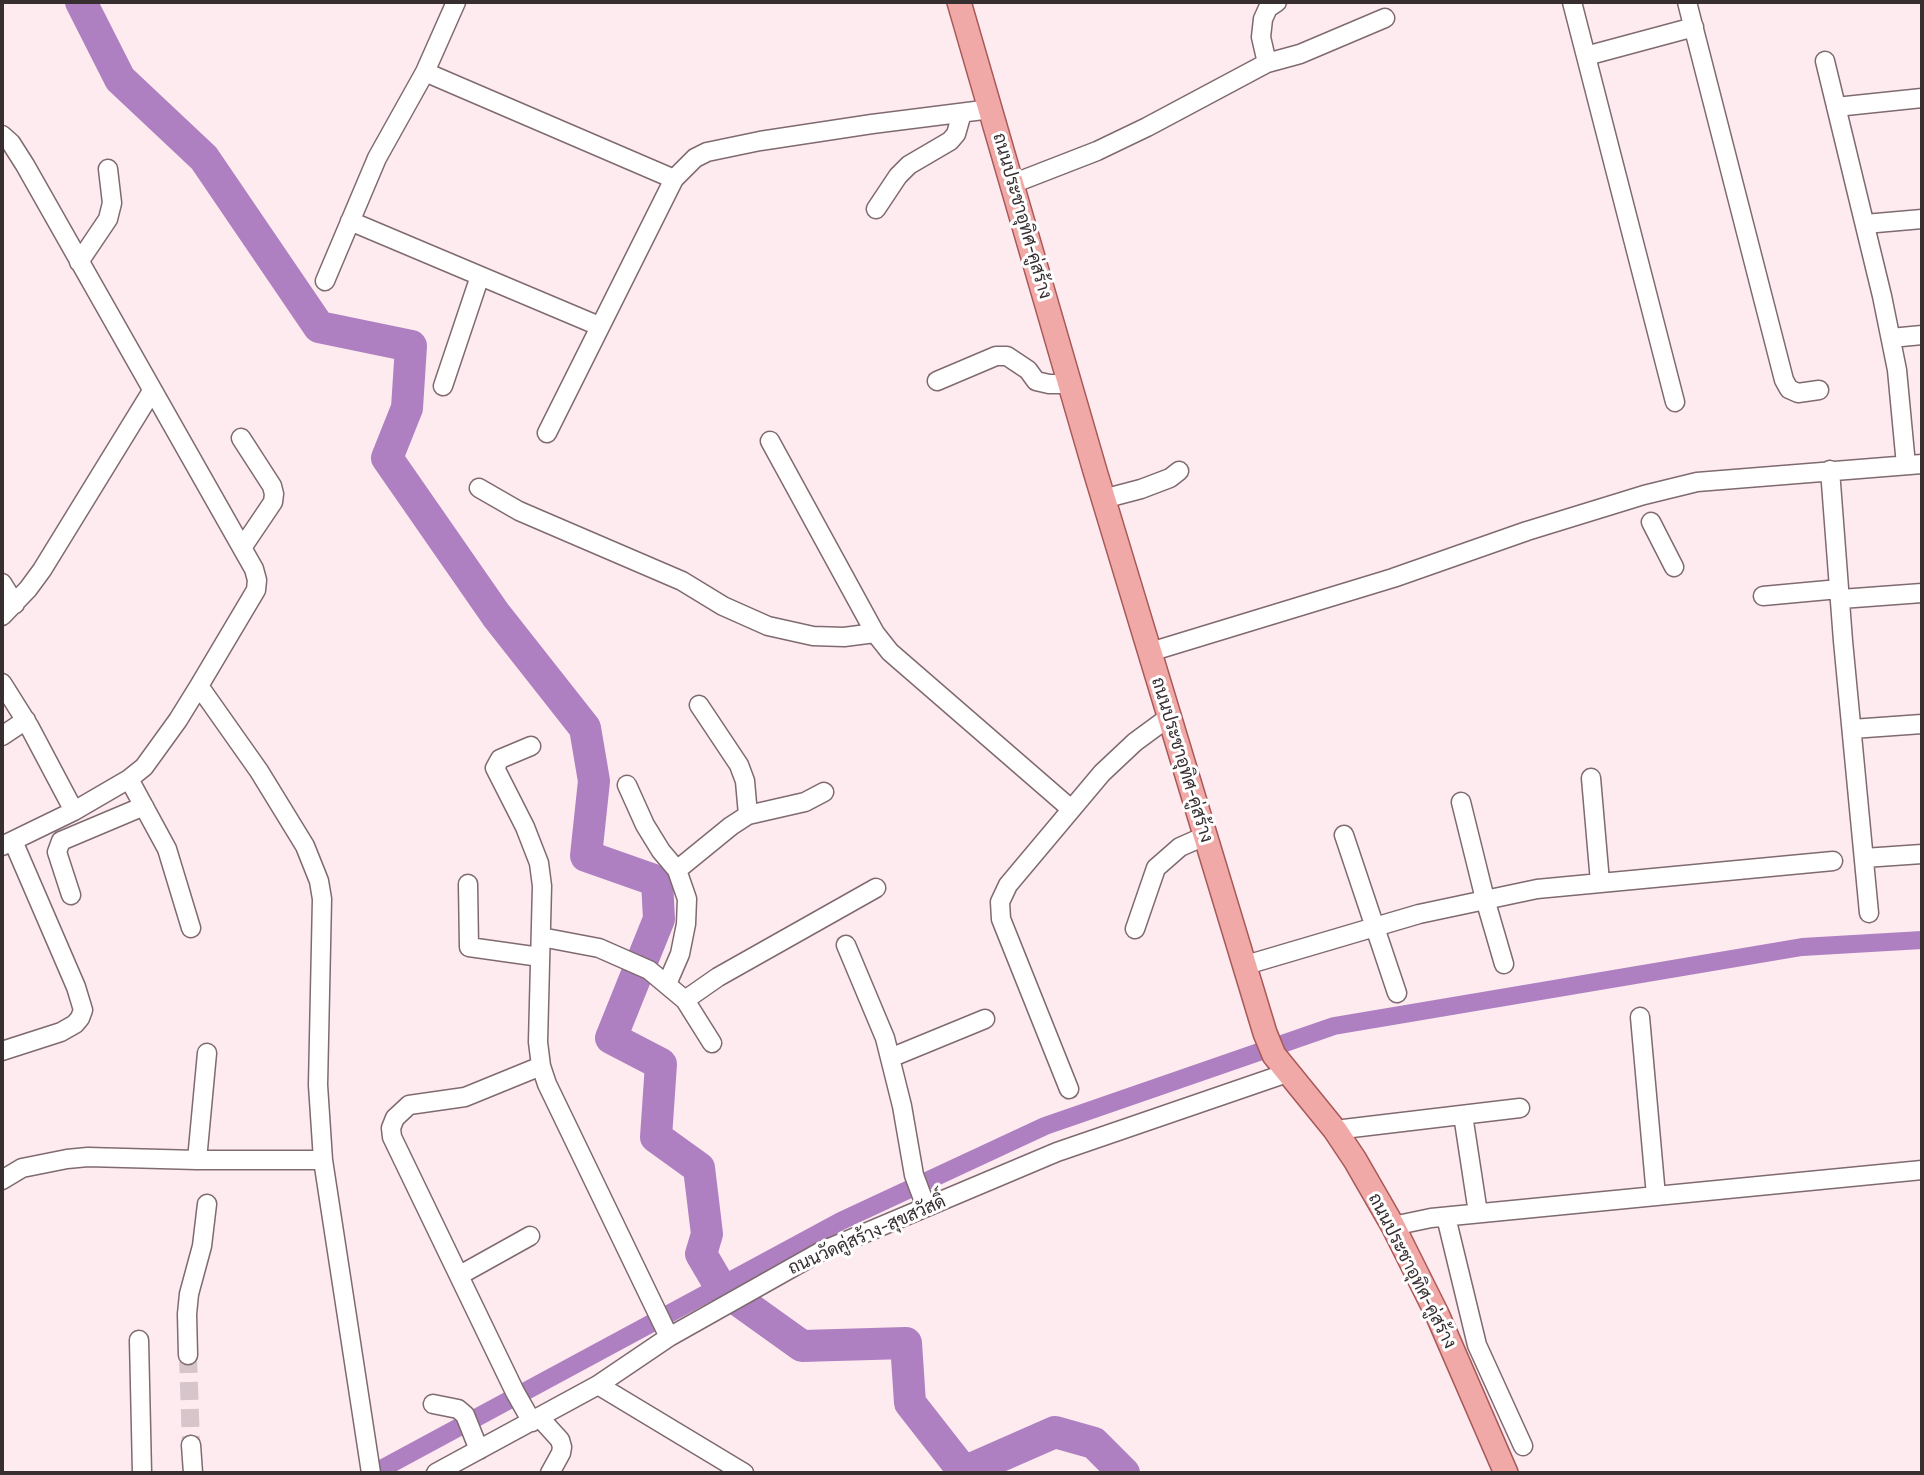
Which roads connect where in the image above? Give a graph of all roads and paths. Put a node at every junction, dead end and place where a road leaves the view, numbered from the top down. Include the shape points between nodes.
1 (456, 2) edge
2 (959, 2) edge
3 (1277, 2) edge
4 (1572, 2) edge
5 (1687, 2) edge
6 (1385, 18) dead end
7 (1693, 27) junction
8 (1586, 56) junction
9 (1825, 61) dead end
10 (1267, 63) junction
11 (425, 72) junction
12 (1922, 98) edge
13 (1836, 107) junction
14 (991, 109) junction
15 (962, 113) junction
16 (2, 135) edge
17 (108, 169) dead end
18 (674, 179) junction
19 (1013, 184) junction
20 (876, 209) dead end
21 (1922, 219) edge
22 (350, 221) junction
23 (1865, 224) junction
24 (79, 262) junction
25 (480, 276) junction
26 (325, 281) dead end
27 (599, 326) junction
28 (1922, 335) edge
29 (1891, 338) junction
30 (937, 381) dead end
31 (1070, 384) junction
32 (443, 386) dead end
33 (1819, 390) dead end
34 (152, 391) junction
35 (1675, 402) dead end
36 (547, 433) dead end
37 (242, 438) dead end
38 (770, 441) dead end
39 (1914, 464) edge
40 (1830, 470) junction
41 (1179, 471) dead end
42 (479, 488) dead end
43 (1640, 496) junction
44 (1103, 499) junction
45 (242, 548) junction
46 (1674, 567) dead end
47 (2, 583) edge
48 (1922, 593) edge
49 (1840, 594) junction
50 (1763, 596) dead end
51 (8, 610) edge
52 (875, 633) junction
53 (1150, 652) junction
54 (2, 683) edge
55 (199, 686) junction
56 (699, 705) dead end
57 (1169, 717) junction
58 (26, 720) junction
59 (1922, 724) edge
60 (1852, 729) junction
61 (2, 736) edge
62 (531, 746) dead end
63 (1591, 778) dead end
64 (129, 779) junction
65 (627, 785) dead end
66 (824, 792) dead end
67 (1461, 802) dead end
68 (144, 806) junction
69 (1071, 809) junction
70 (74, 810) junction
71 (748, 816) junction
72 (1345, 835) dead end
73 (1205, 836) junction
74 (8, 844) edge
75 (1922, 854) edge
76 (1864, 858) junction
77 (1833, 861) dead end
78 (677, 870) junction
79 (1600, 882) junction
80 (468, 884) dead end
81 (876, 888) dead end
82 (71, 895) dead end
83 (1485, 899) junction
84 (1868, 913) dead end
85 (1374, 927) junction
86 (191, 928) dead end
87 (1135, 929) dead end
88 (541, 937) junction
89 (846, 945) dead end
90 (540, 957) junction
91 (1504, 964) dead end
92 (1246, 965) junction
93 (667, 984) junction
94 (1397, 993) dead end
95 (685, 1000) junction
96 (1640, 1017) dead end
97 (985, 1019) dead end
98 (712, 1043) dead end
99 (2, 1051) edge
100 (207, 1053) dead end
101 (890, 1059) junction
102 (1280, 1064) junction
103 (541, 1066) junction
104 (1069, 1089) dead end
105 (1520, 1108) dead end
106 (1464, 1115) junction
107 (1335, 1130) junction
108 (197, 1160) junction
109 (323, 1160) junction
110 (1922, 1170) edge
111 (2, 1180) edge
112 (1656, 1196) junction
113 (924, 1200) junction
114 (207, 1203) dead end
115 (1478, 1213) junction
116 (1446, 1217) junction
117 (1392, 1226) junction
118 (530, 1237) dead end
119 (460, 1275) junction
120 (669, 1337) junction
121 (139, 1340) dead end
122 (188, 1355) tunnel mouth
123 (598, 1385) junction
124 (433, 1404) dead end
125 (528, 1410) junction
126 (473, 1436) junction
127 (191, 1445) tunnel mouth
128 (1523, 1446) dead end
129 (370, 1471) edge
130 (142, 1473) edge
131 (193, 1473) edge
132 (436, 1473) edge
133 (550, 1473) edge
134 (744, 1473) edge
135 (1506, 1473) edge

1 - 11 street
2 - 14 main road, ถนนประชาอุทิศ-คู่สร้าง
3 - 10 street via 1263,19 1261,37
4 - 8 street
5 - 7 street
6 - 10 street
7 - 8 street
7 - 33 street via 1784,380 1798,393
8 - 35 street
9 - 13 street
10 - 19 street via 1110,145
11 - 18 street
11 - 22 street via 377,158
12 - 13 street
13 - 23 street
14 - 15 street
14 - 19 main road, ถนนประชาอุทิศ-คู่สร้าง
15 - 18 street via 706,152
15 - 20 street via 950,141 909,165
16 - 24 street via 25,165
17 - 24 street via 112,203 108,219
18 - 27 street
19 - 31 main road, ถนนประชาอุทิศ-คู่สร้าง
21 - 23 street
22 - 25 street
22 - 26 street
23 - 29 street
24 - 34 street
25 - 27 street
25 - 32 street
27 - 36 street
28 - 29 street
29 - 39 street
30 - 31 street via 996,356 1007,356 1036,381
31 - 44 main road, ถนนประชาอุทิศ-คู่สร้าง
34 - 45 street
34 - 51 street via 42,570
37 - 45 street via 274,494
38 - 52 street
39 - 40 street
40 - 43 street via 1698,482
40 - 49 street
41 - 44 street via 1141,489
42 - 52 street via 519,511 682,581 723,606 768,625 813,636
43 - 46 street
43 - 53 street
44 - 53 main road, ถนนประชาอุทิศ-คู่สร้าง
45 - 55 street via 254,569 256,590
47 - 51 street
48 - 49 street
49 - 50 street
49 - 60 street
52 - 69 street via 890,652
53 - 57 main road, ถนนประชาอุทิศ-คู่สร้าง
54 - 58 street
55 - 64 street via 144,767
55 - 109 street via 259,771 305,846 319,881 318,1085
56 - 71 street via 739,765
57 - 69 street via 1135,742
57 - 73 main road, ถนนประชาอุทิศ-คู่สร้าง
58 - 61 street
58 - 70 street
59 - 60 street
60 - 76 street
62 - 88 street via 500,760 495,768 539,863
63 - 79 street
64 - 68 street
64 - 70 street
65 - 78 street via 645,825
66 - 71 street via 805,802
67 - 83 street
68 - 82 street via 61,841 57,852
68 - 86 street via 167,849
69 - 104 street via 1008,885 1000,902 1001,919
70 - 74 street
71 - 78 street
72 - 85 street
73 - 87 street via 1180,847 1156,868
73 - 92 main road, ถนนประชาอุทิศ-คู่สร้าง
74 - 99 street via 83,1010 75,1024 61,1032
75 - 76 street
76 - 84 street
77 - 79 street
78 - 93 street via 687,899 686,924
79 - 83 street
80 - 90 street via 469,947
81 - 95 street
83 - 85 street
83 - 91 street
85 - 92 street
85 - 94 street
88 - 90 street
88 - 93 street via 599,948 649,970
89 - 101 street
90 - 103 street
92 - 102 main road, ถนนประชาอุทิศ-คู่สร้าง via 1265,1033
93 - 95 street
95 - 98 street
96 - 112 street
97 - 101 street
100 - 108 street
101 - 113 street via 914,1175
102 - 107 main road, ถนนประชาอุทิศ-คู่สร้าง
102 - 113 street, ถนนวัดคู่สร้าง-สุขสวัสดิ์
103 - 119 street via 465,1097 409,1105 394,1118 392,1137
103 - 120 street
105 - 106 street
106 - 107 street
106 - 115 street
107 - 117 main road, ถนนประชาอุทิศ-คู่สร้าง
108 - 109 street
108 - 111 street via 88,1157 22,1168
109 - 129 street
110 - 112 street
112 - 115 street
113 - 120 street, ถนนวัดคู่สร้าง-สุขสวัสดิ์
114 - 122 street via 202,1246 188,1294
115 - 116 street
116 - 117 street
116 - 128 street via 1477,1345
117 - 135 main road, ถนนประชาอุทิศ-คู่สร้าง via 1437,1314
118 - 119 street
119 - 125 street
120 - 123 street, ถนนวัดคู่สร้าง-สุขสวัสดิ์
121 - 130 street
123 - 125 street, ถนนวัดคู่สร้าง-สุขสวัสดิ์
123 - 134 street
124 - 126 street via 465,1415
125 - 126 street, ถนนวัดคู่สร้าง-สุขสวัสดิ์
125 - 133 street via 560,1440 561,1453
126 - 132 street, ถนนวัดคู่สร้าง-สุขสวัสดิ์
127 - 131 street

